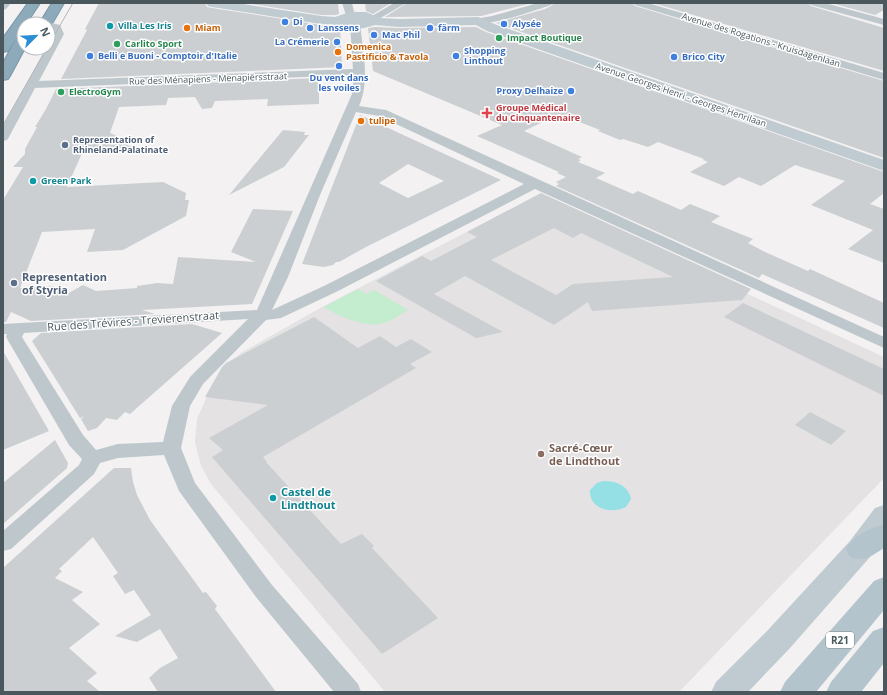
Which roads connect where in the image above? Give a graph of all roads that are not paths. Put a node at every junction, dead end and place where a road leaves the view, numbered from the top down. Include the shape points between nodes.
1 (6, 3) edge
2 (22, 3) edge
3 (34, 3) edge
4 (45, 3) edge
5 (58, 3) edge
6 (212, 3) edge
7 (348, 3) edge
8 (401, 3) edge
9 (548, 3) edge
10 (638, 3) edge
11 (814, 3) edge
12 (3, 7) edge
13 (37, 16) edge
14 (50, 16) edge
15 (374, 19) junction
16 (349, 20) junction
17 (478, 22) junction
18 (884, 22) edge
19 (56, 28) edge
20 (3, 31) edge
21 (56, 40) edge
22 (3, 48) edge
23 (16, 53) edge
24 (21, 56) edge
25 (47, 56) edge
26 (359, 72) junction
27 (884, 77) edge
28 (3, 78) edge
29 (32, 85) junction
30 (352, 108) junction
31 (3, 137) edge
32 (884, 166) edge
33 (535, 184) junction
34 (262, 313) junction
35 (10, 329) edge
36 (884, 343) edge
37 (171, 448) junction
38 (92, 458) junction
39 (884, 514) edge
40 (884, 534) edge
41 (3, 543) edge
42 (860, 549) junction
43 (884, 589) edge
44 (884, 640) edge
45 (349, 692) edge
46 (727, 692) edge
47 (796, 692) edge
48 (842, 692) edge

1 - 12 street
2 - 20 highway
3 - 22 highway
4 - 13 highway
5 - 14 highway
6 - 16 street via 321,20
7 - 16 street
8 - 15 street
9 - 17 street
10 - 27 street, Avenue des Rogations - Kruisdagenlaan
11 - 18 street
15 - 16 street via 370,23
15 - 17 street via 390,23
16 - 26 street
17 - 32 street, Avenue Georges Henri - Georges Henrilaan
19 - 21 street via 59,34
23 - 28 highway
24 - 28 highway
25 - 29 street
26 - 29 street, Rue des Ménapiens - Menapiërsstraat
26 - 30 street via 358,94
29 - 31 street
30 - 33 street via 382,112
30 - 34 street via 280,277
33 - 34 street, Rue des Trévires - Trevierenstraat via 303,302 275,315
33 - 36 street
34 - 35 street, Rue des Trévires - Trevierenstraat
34 - 37 street via 196,381 181,406
35 - 38 street via 76,440
37 - 38 street via 118,451
37 - 45 street via 186,486 264,591
38 - 41 street via 87,469
39 - 42 street
40 - 42 main road
42 - 46 street
43 - 47 main road, R21
44 - 48 main road

